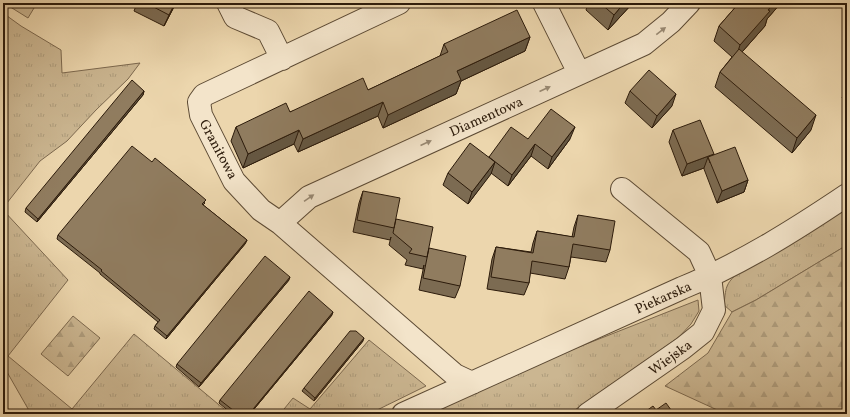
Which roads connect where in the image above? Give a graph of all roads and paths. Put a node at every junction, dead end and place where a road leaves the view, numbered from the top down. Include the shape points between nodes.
1 (228, 3) edge
2 (398, 3) edge
3 (544, 3) edge
4 (689, 3) edge
5 (282, 59) junction
6 (579, 73) junction
7 (622, 189) dead end
8 (847, 195) edge
9 (280, 223) junction
10 (710, 276) junction
11 (472, 383) junction
12 (403, 414) edge
13 (588, 414) edge

1 - 5 street via 235,17 268,31
2 - 5 street, Granitowa
3 - 6 street
6 -> 4 street, Diamentowa via 644,44
5 - 9 street, Granitowa via 204,95 199,102 201,115 234,180 261,210
9 -> 6 street, Diamentowa via 309,196
7 - 10 street, Wiejska via 699,252
8 - 10 street, Piekarska via 799,227
9 - 11 street, Granitowa via 455,375
10 - 11 street, Piekarska
10 - 13 street, Wiejska via 714,310 703,332
11 - 12 street, Piekarska

